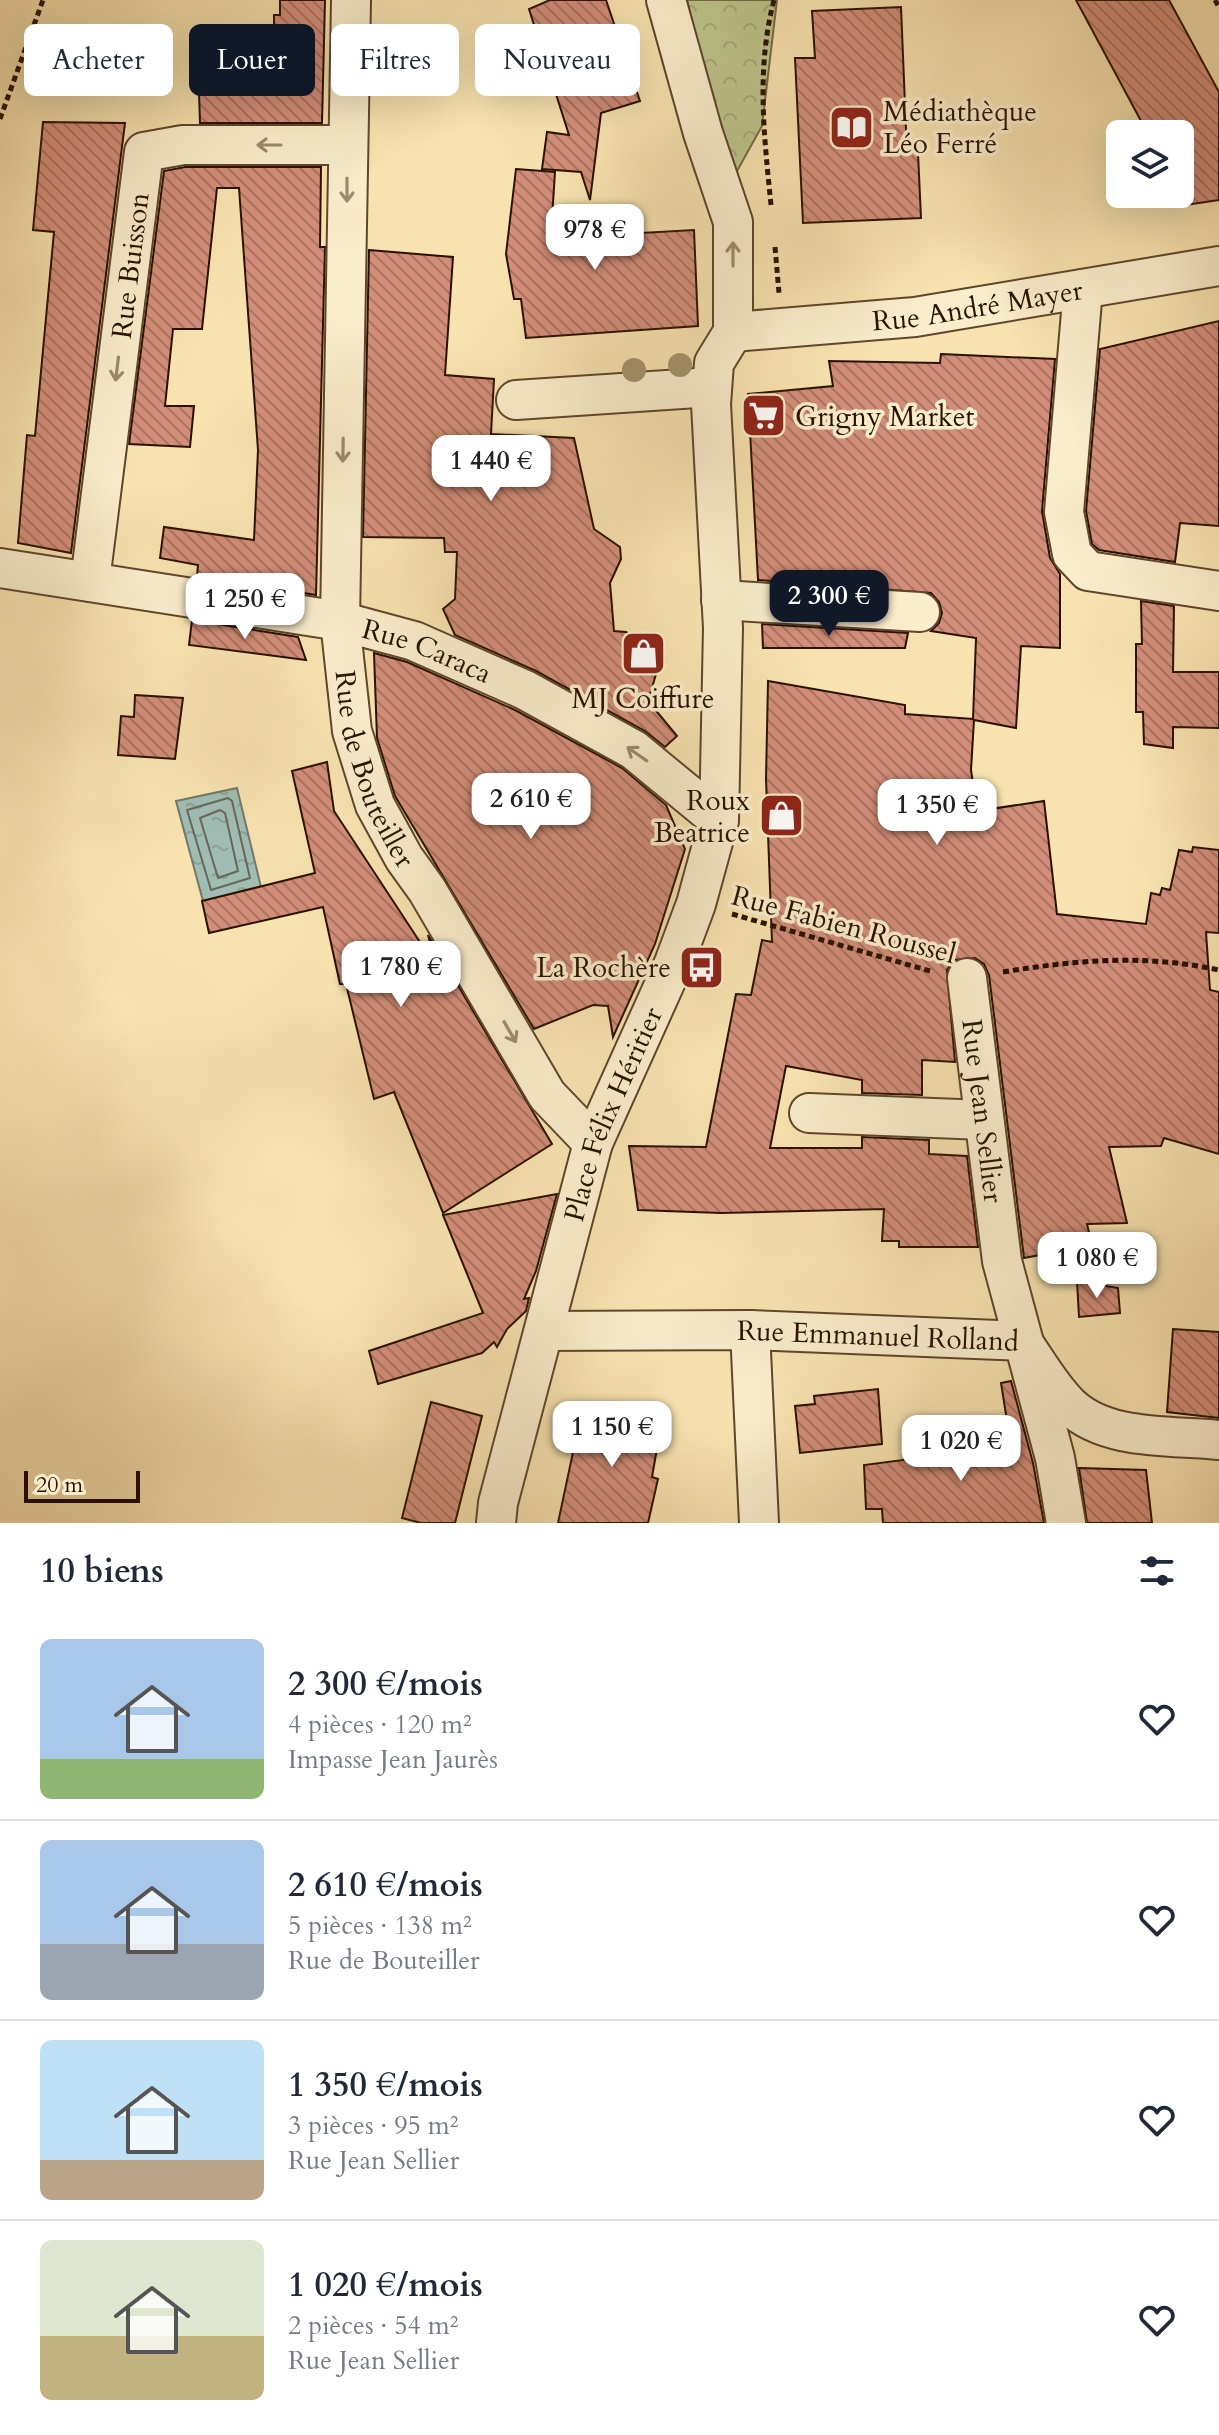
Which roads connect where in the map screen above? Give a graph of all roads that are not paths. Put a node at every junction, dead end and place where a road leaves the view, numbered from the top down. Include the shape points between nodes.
1 (351, 0) edge
2 (666, 0) edge
3 (347, 145) junction
4 (1219, 266) edge
5 (1083, 289) junction
6 (733, 332) junction
7 (712, 387) junction
8 (516, 400) dead end
9 (0, 568) edge
10 (90, 581) junction
11 (1219, 591) edge
12 (721, 600) junction
13 (920, 612) dead end
14 (340, 621) junction
15 (719, 820) junction
16 (967, 978) road end
17 (809, 1113) dead end
18 (984, 1120) junction
19 (593, 1143) junction
20 (750, 1330) junction
21 (544, 1331) junction
22 (1022, 1341) junction
23 (1219, 1440) edge
24 (496, 1523) edge
25 (759, 1523) edge
26 (1066, 1523) edge

1 - 3 street, Rue de Bouteiller
6 -> 2 street via 733,222
3 -> 10 street, Rue Buisson via 183,145 144,152
3 -> 14 street, Rue de Bouteiller
4 - 5 street, Rue André Mayer
5 - 6 street, Rue André Mayer via 915,317
5 - 11 street via 1064,512 1072,554 1088,571
6 - 7 street, Place Félix Héritier via 714,363
7 - 8 street
7 - 12 street, Place Félix Héritier
9 - 10 street, Rue Caraca
10 - 14 street, Rue Caraca
12 - 13 street
12 - 15 street, Place Félix Héritier
15 -> 14 street, Rue Caraca via 634,750 525,690 414,641
14 -> 19 street, Rue de Bouteiller via 352,731 375,805 547,1095
15 - 19 street, Place Félix Héritier via 674,963
16 - 18 street, Rue Jean Sellier
17 - 18 street
18 - 22 street, Rue Jean Sellier via 1002,1261
19 - 21 street, Place Félix Héritier
20 - 21 street, Rue Emmanuel Rolland
20 - 22 street, Rue Emmanuel Rolland
20 - 25 street
21 - 24 street, Place Félix Héritier
22 - 23 street, Rue Emmanuel Rolland via 1084,1418 1108,1429
22 - 26 street, Rue Jean Sellier via 1055,1458

